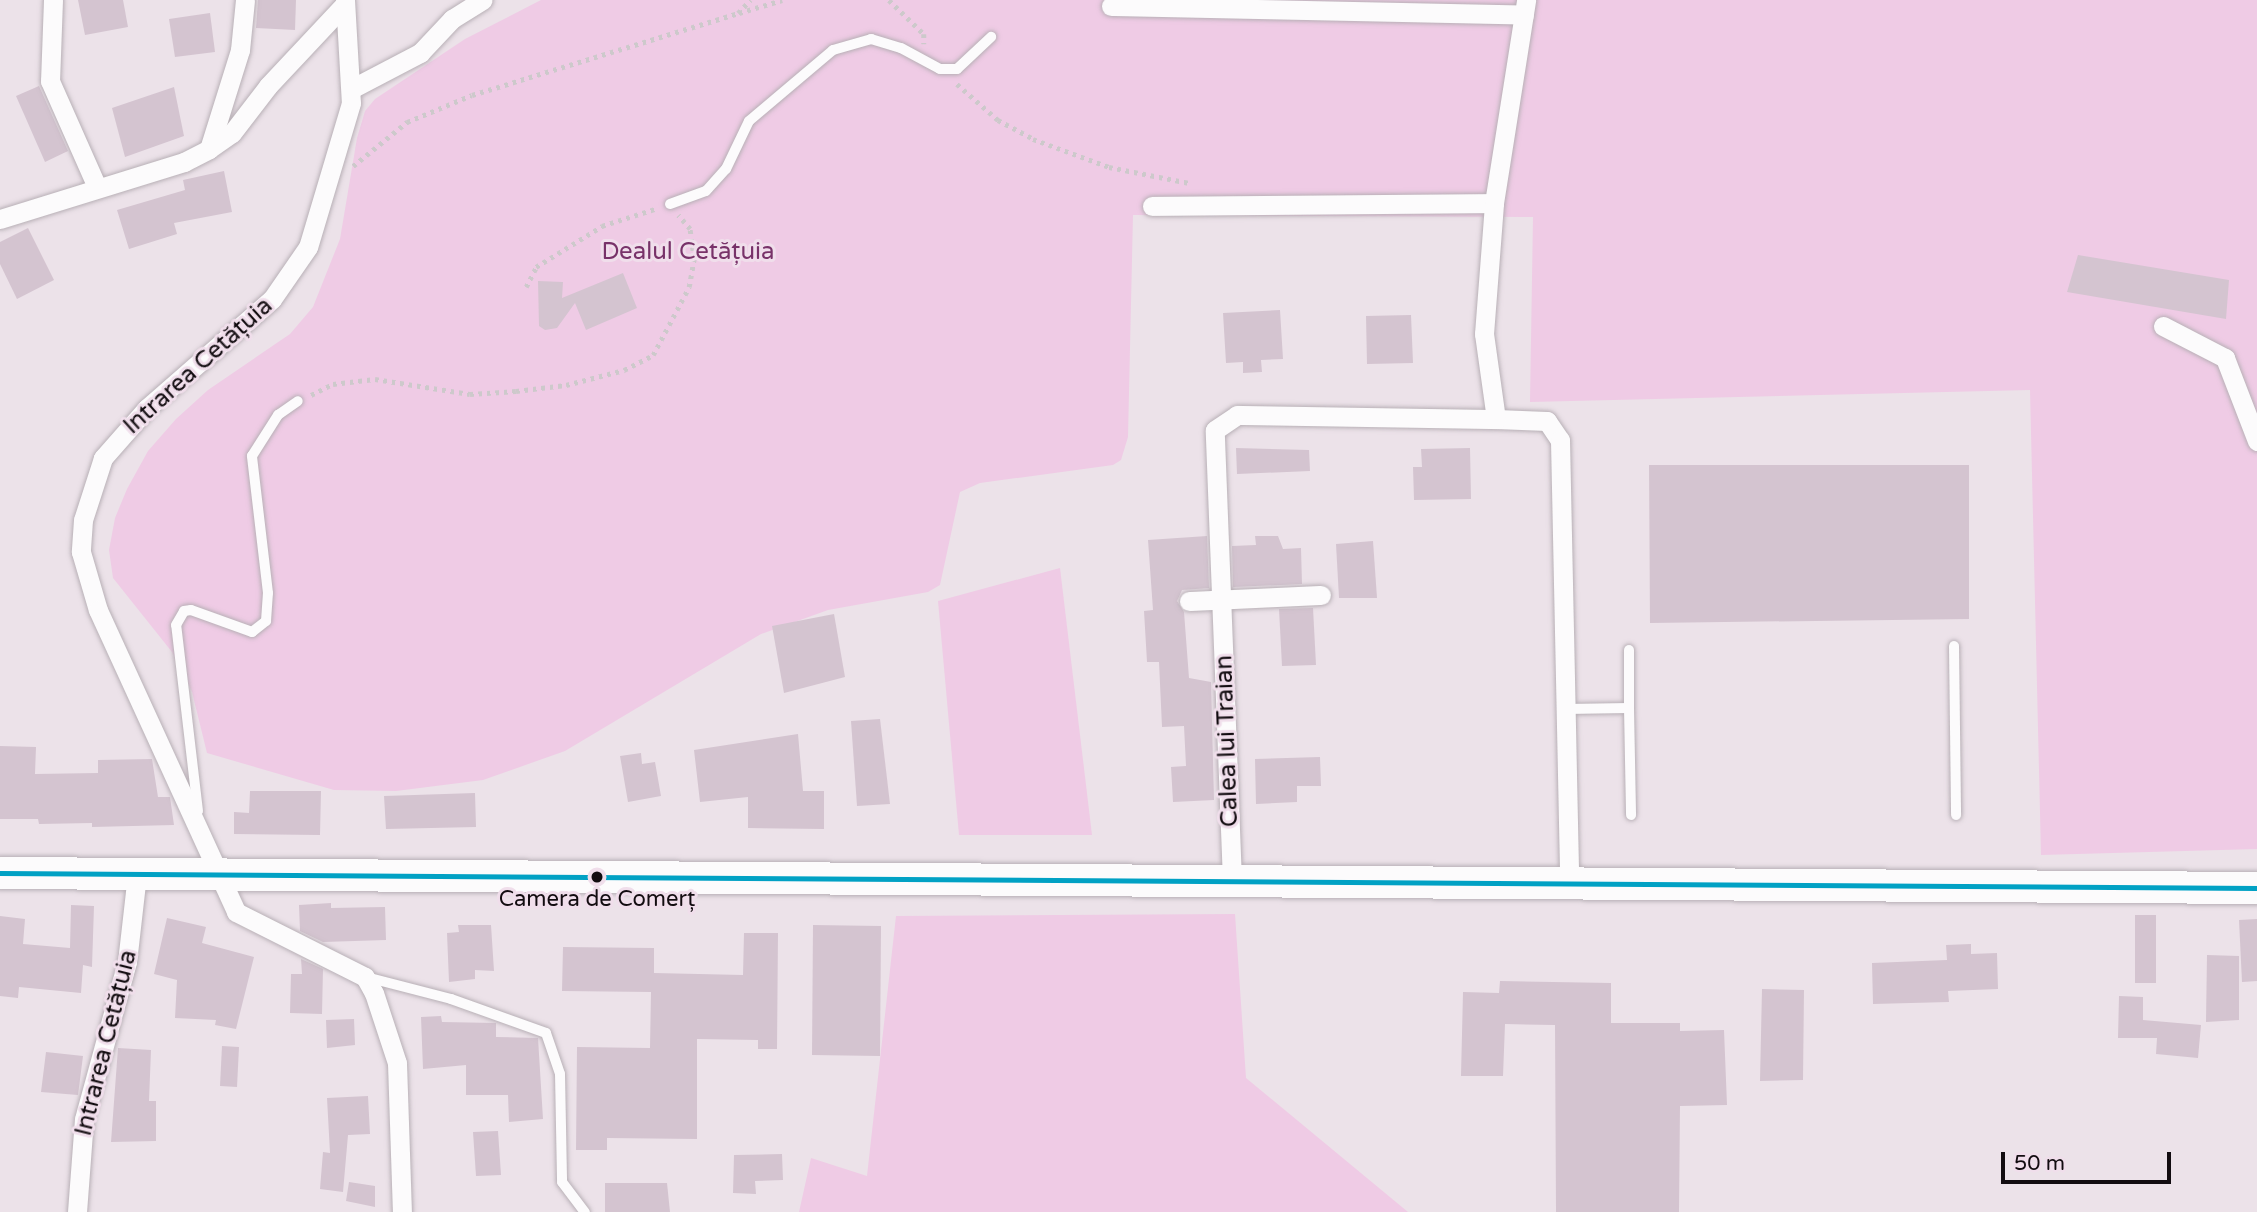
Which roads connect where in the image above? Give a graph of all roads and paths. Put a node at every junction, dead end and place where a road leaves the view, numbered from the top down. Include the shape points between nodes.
1 (53, 0) edge
2 (246, 0) edge
3 (482, 0) edge
4 (750, 0) edge
5 (782, 0) edge
6 (889, 0) edge
7 (344, 3) edge
8 (1111, 6) dead end
9 (1525, 8) edge
10 (738, 13) junction
11 (991, 37) dead end
12 (918, 58) junction
13 (940, 69) junction
14 (353, 88) junction
15 (209, 149) junction
16 (330, 186) junction
17 (1201, 186) dead end
18 (97, 187) junction
19 (1494, 203) junction
20 (670, 204) junction
21 (1152, 206) dead end
22 (0, 219) edge
23 (526, 287) dead end
24 (2162, 326) dead end
25 (298, 401) joint
26 (1496, 419) junction
27 (2257, 441) edge
28 (1321, 596) dead end
29 (1223, 600) junction
30 (1189, 601) dead end
31 (1954, 646) dead end
32 (1629, 650) dead end
33 (1629, 708) junction
34 (1566, 709) junction
35 (1631, 815) dead end
36 (1956, 815) dead end
37 (204, 846) junction
38 (0, 873) edge
39 (137, 874) junction
40 (218, 875) junction
41 (1232, 881) junction
42 (1569, 882) junction
43 (2257, 888) edge
44 (365, 977) junction
45 (76, 1212) edge
46 (402, 1212) edge
47 (585, 1212) edge

1 - 18 street via 51,81
2 - 15 street via 240,50
3 - 14 street via 452,19 420,53
4 - 10 path
5 - 10 path
6 - 12 path via 924,34
7 - 14 street, Intrarea Cetățuia
7 - 15 street via 232,133
8 - 9 street
9 - 19 street
10 - 16 path via 472,95 407,122
11 - 13 lane via 957,69
12 - 13 lane
12 - 20 lane via 871,39 832,50 749,121 726,169 706,191
13 - 17 path via 998,120 1033,139 1109,167
14 - 16 street, Intrarea Cetățuia
15 - 18 street via 184,162
16 - 37 street, Intrarea Cetățuia via 294,272 241,329 123,433 103,458 82,520 81,552 94,600
18 - 22 street
19 - 21 street
19 - 26 street via 1484,334
20 - 23 path via 602,226 536,267
20 - 25 path via 690,229 694,259 689,287 653,355 624,370 566,385 470,394 375,379 333,384
24 - 27 street via 2225,358
25 - 37 lane via 278,415 252,456 268,593 266,621 252,632 191,610 184,611 176,625 192,782
26 - 29 street, Calea lui Traian via 1237,415 1224,421 1212,442
26 - 34 street, Calea lui Traian via 1547,421 1560,440
28 - 29 street
29 - 30 street
29 - 41 street, Calea lui Traian
31 - 36 lane
32 - 33 lane
33 - 34 lane
33 - 35 lane
34 - 42 street
37 - 40 street, Intrarea Cetățuia
38 - 39 main road
39 - 40 main road
39 - 45 street, Intrarea Cetățuia via 127,962 84,1119
40 - 41 main road
40 - 44 street, Intrarea Cetățuia via 228,901 246,921
41 - 42 main road
42 - 43 main road
44 - 46 street via 387,1021 397,1063
44 - 47 lane via 451,999 546,1033 560,1074 562,1182

